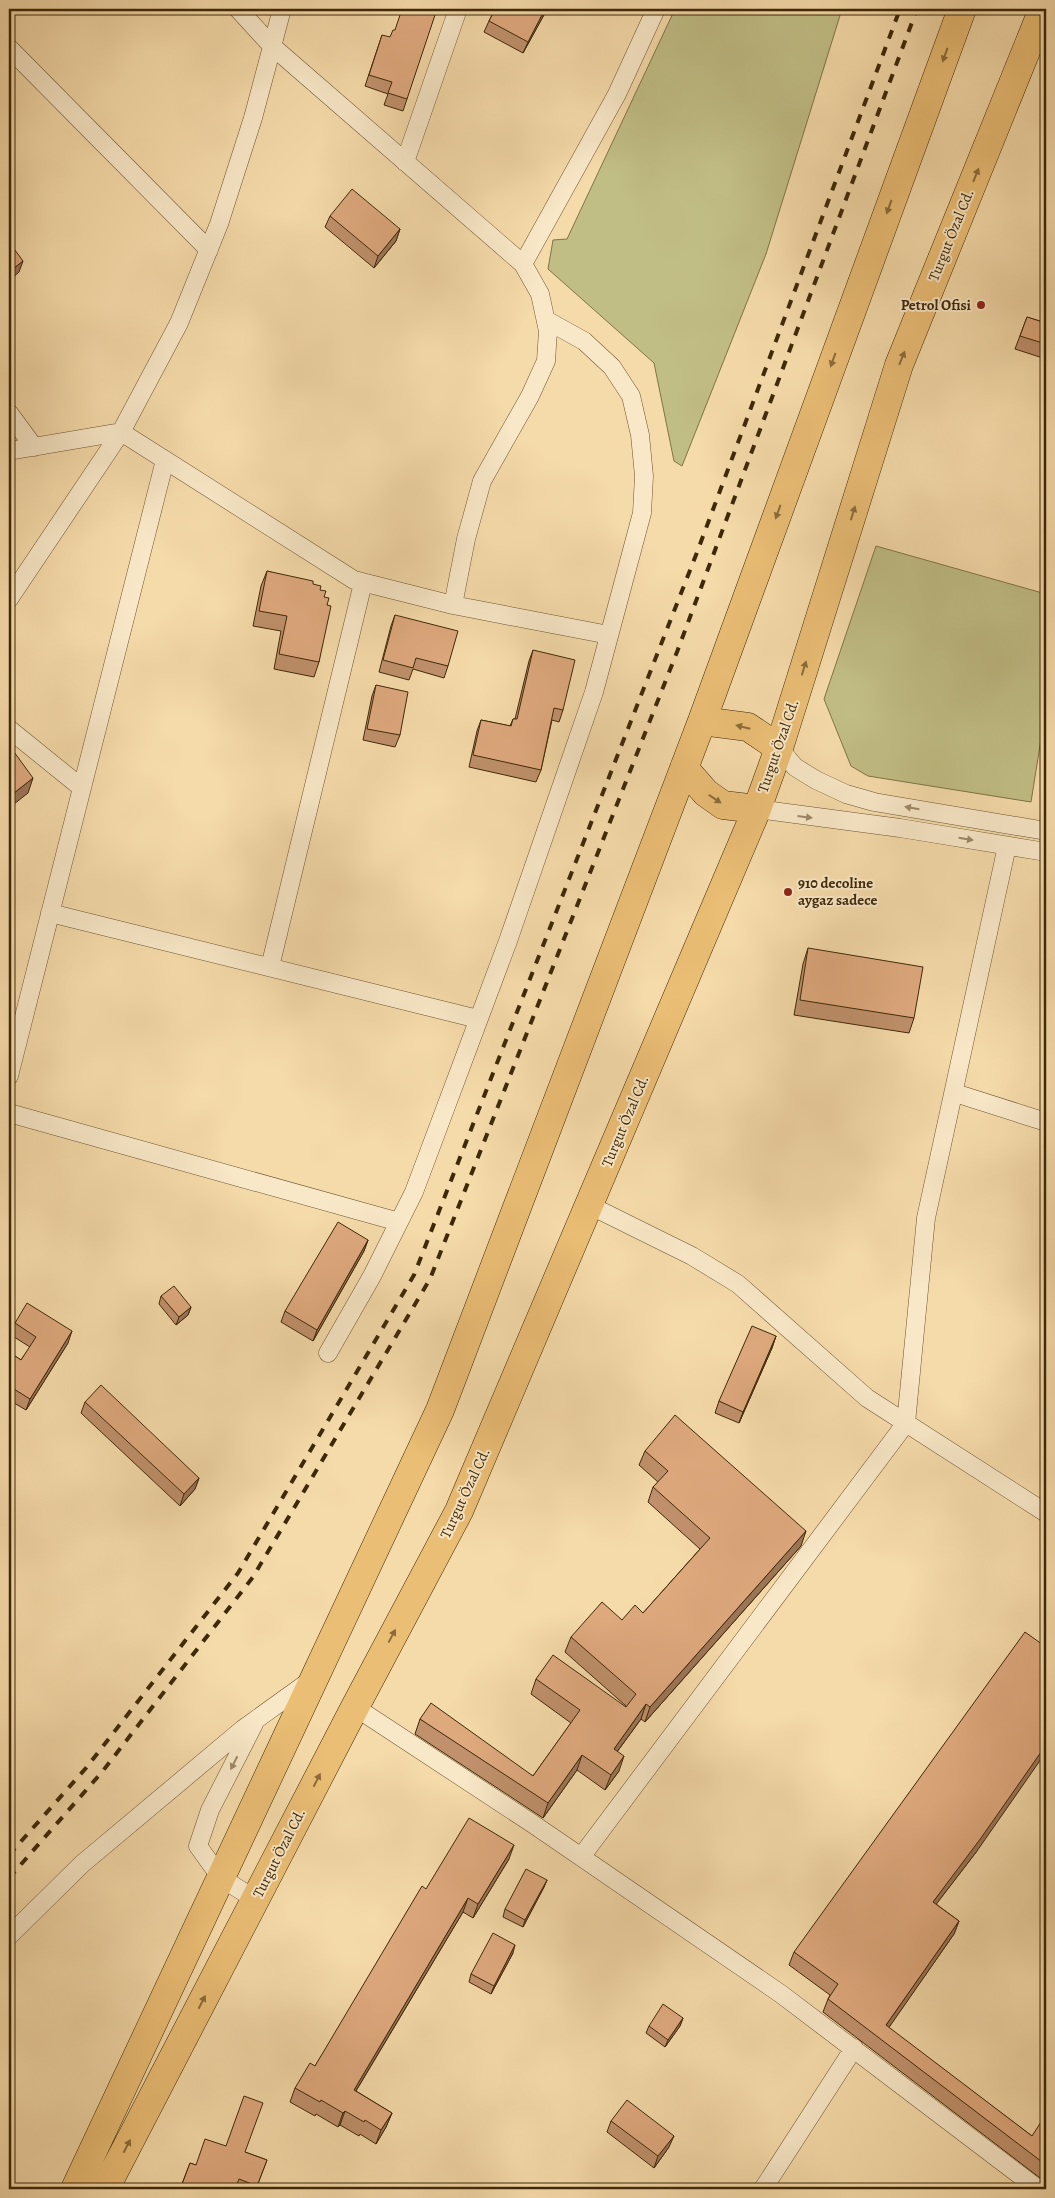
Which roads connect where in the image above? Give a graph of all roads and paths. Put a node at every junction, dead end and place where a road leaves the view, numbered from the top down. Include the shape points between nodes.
1 (238, 9) edge
2 (282, 9) edge
3 (458, 9) edge
4 (656, 9) edge
5 (962, 9) edge
6 (1043, 9) edge
7 (272, 46) junction
8 (9, 48) edge
9 (405, 162) junction
10 (209, 250) junction
11 (523, 264) junction
12 (546, 320) junction
13 (9, 413) edge
14 (121, 432) junction
15 (34, 447) junction
16 (9, 451) edge
17 (165, 460) junction
18 (363, 583) junction
19 (9, 599) edge
20 (453, 605) junction
21 (609, 635) junction
22 (702, 721) junction
23 (9, 729) edge
24 (779, 748) junction
25 (684, 768) junction
26 (82, 788) junction
27 (757, 809) junction
28 (1046, 831) edge
29 (1007, 846) junction
30 (1046, 852) edge
31 (50, 913) junction
32 (270, 967) junction
33 (478, 1019) junction
34 (9, 1076) edge
35 (955, 1093) junction
36 (9, 1113) edge
37 (1046, 1122) edge
38 (589, 1205) junction
39 (399, 1222) junction
40 (328, 1353) dead end
41 (906, 1423) junction
42 (1046, 1513) edge
43 (315, 1677) junction
44 (355, 1707) junction
45 (256, 1720) junction
46 (581, 1857) junction
47 (221, 1878) junction
48 (255, 1899) junction
49 (9, 1936) edge
50 (854, 2048) junction
51 (75, 2189) edge
52 (105, 2189) edge
53 (763, 2189) edge
54 (1038, 2189) edge

1 - 7 street
2 - 7 street
3 - 9 street
4 - 11 street via 617,94
5 -> 22 main road
24 -> 6 main road, Turgut Özal Cd. via 899,365
7 - 9 street
7 - 10 street via 253,118
8 - 10 street
9 - 11 street
10 - 14 street via 179,324
11 - 12 street via 540,294
12 - 20 street via 546,361 482,481
12 - 21 street via 584,341 612,367 631,396 640,435 644,476 642,513
13 - 15 street
14 - 15 street
14 - 17 street
14 - 19 street
15 - 16 street
17 - 18 street
17 - 26 street
18 - 20 street
18 - 32 street
20 - 21 street
21 - 33 street via 594,692
24 -> 22 main road via 748,727
22 - 25 main road
23 - 26 street
24 - 27 main road, Turgut Özal Cd.
28 -> 24 street via 874,802 846,794 794,767
25 -> 27 main road via 706,793 723,805
25 - 43 main road via 440,1410
26 - 31 street
27 -> 29 street
27 - 38 main road, Turgut Özal Cd.
29 - 30 street
29 - 35 street
31 - 32 street
31 - 34 street
32 - 33 street
33 - 39 street via 414,1192
35 - 37 street
35 - 41 street via 926,1218
36 - 39 street
38 - 41 street via 692,1256 738,1284 867,1398
44 -> 38 main road, Turgut Özal Cd. via 459,1511
39 - 40 street
41 - 42 street
41 - 46 street
43 - 45 street
43 - 47 main road
44 - 46 street
48 -> 44 main road, Turgut Özal Cd.
45 -> 47 street via 210,1810 198,1846
45 - 49 street via 82,1864
46 - 50 street
47 - 48 street
47 - 51 main road
52 -> 48 main road, Turgut Özal Cd.
50 - 53 street
50 - 54 street

